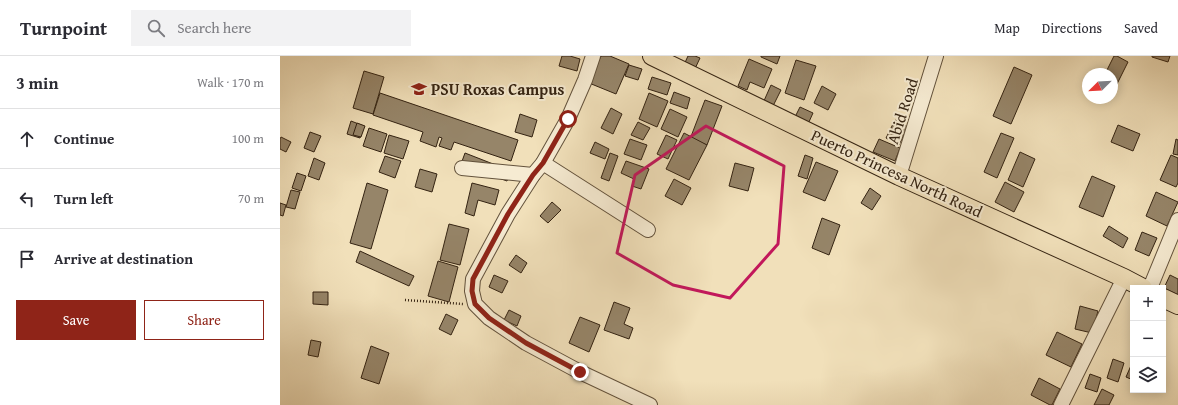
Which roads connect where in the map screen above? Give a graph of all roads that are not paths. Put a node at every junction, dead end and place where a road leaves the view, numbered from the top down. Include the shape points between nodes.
1 (593, 56) edge
2 (652, 56) edge
3 (936, 56) edge
4 (543, 163) junction
5 (462, 168) dead end
6 (533, 175) junction
7 (899, 176) junction
8 (1178, 220) edge
9 (648, 230) dead end
10 (1124, 278) junction
11 (1137, 285) edge
12 (1151, 285) edge
13 (1166, 299) edge
14 (1178, 305) edge
15 (650, 405) edge
16 (1061, 405) edge

1 - 4 street via 568,119
2 - 7 main road, Puerto Princesa North Road
3 - 7 street, Abid Road
4 - 6 street
4 - 9 street
5 - 6 street
6 - 15 street via 508,214 473,279 475,304 489,318 526,343
7 - 10 main road, Puerto Princesa North Road
8 - 12 street
10 - 11 main road, Puerto Princesa North Road
10 - 16 street
13 - 14 main road

